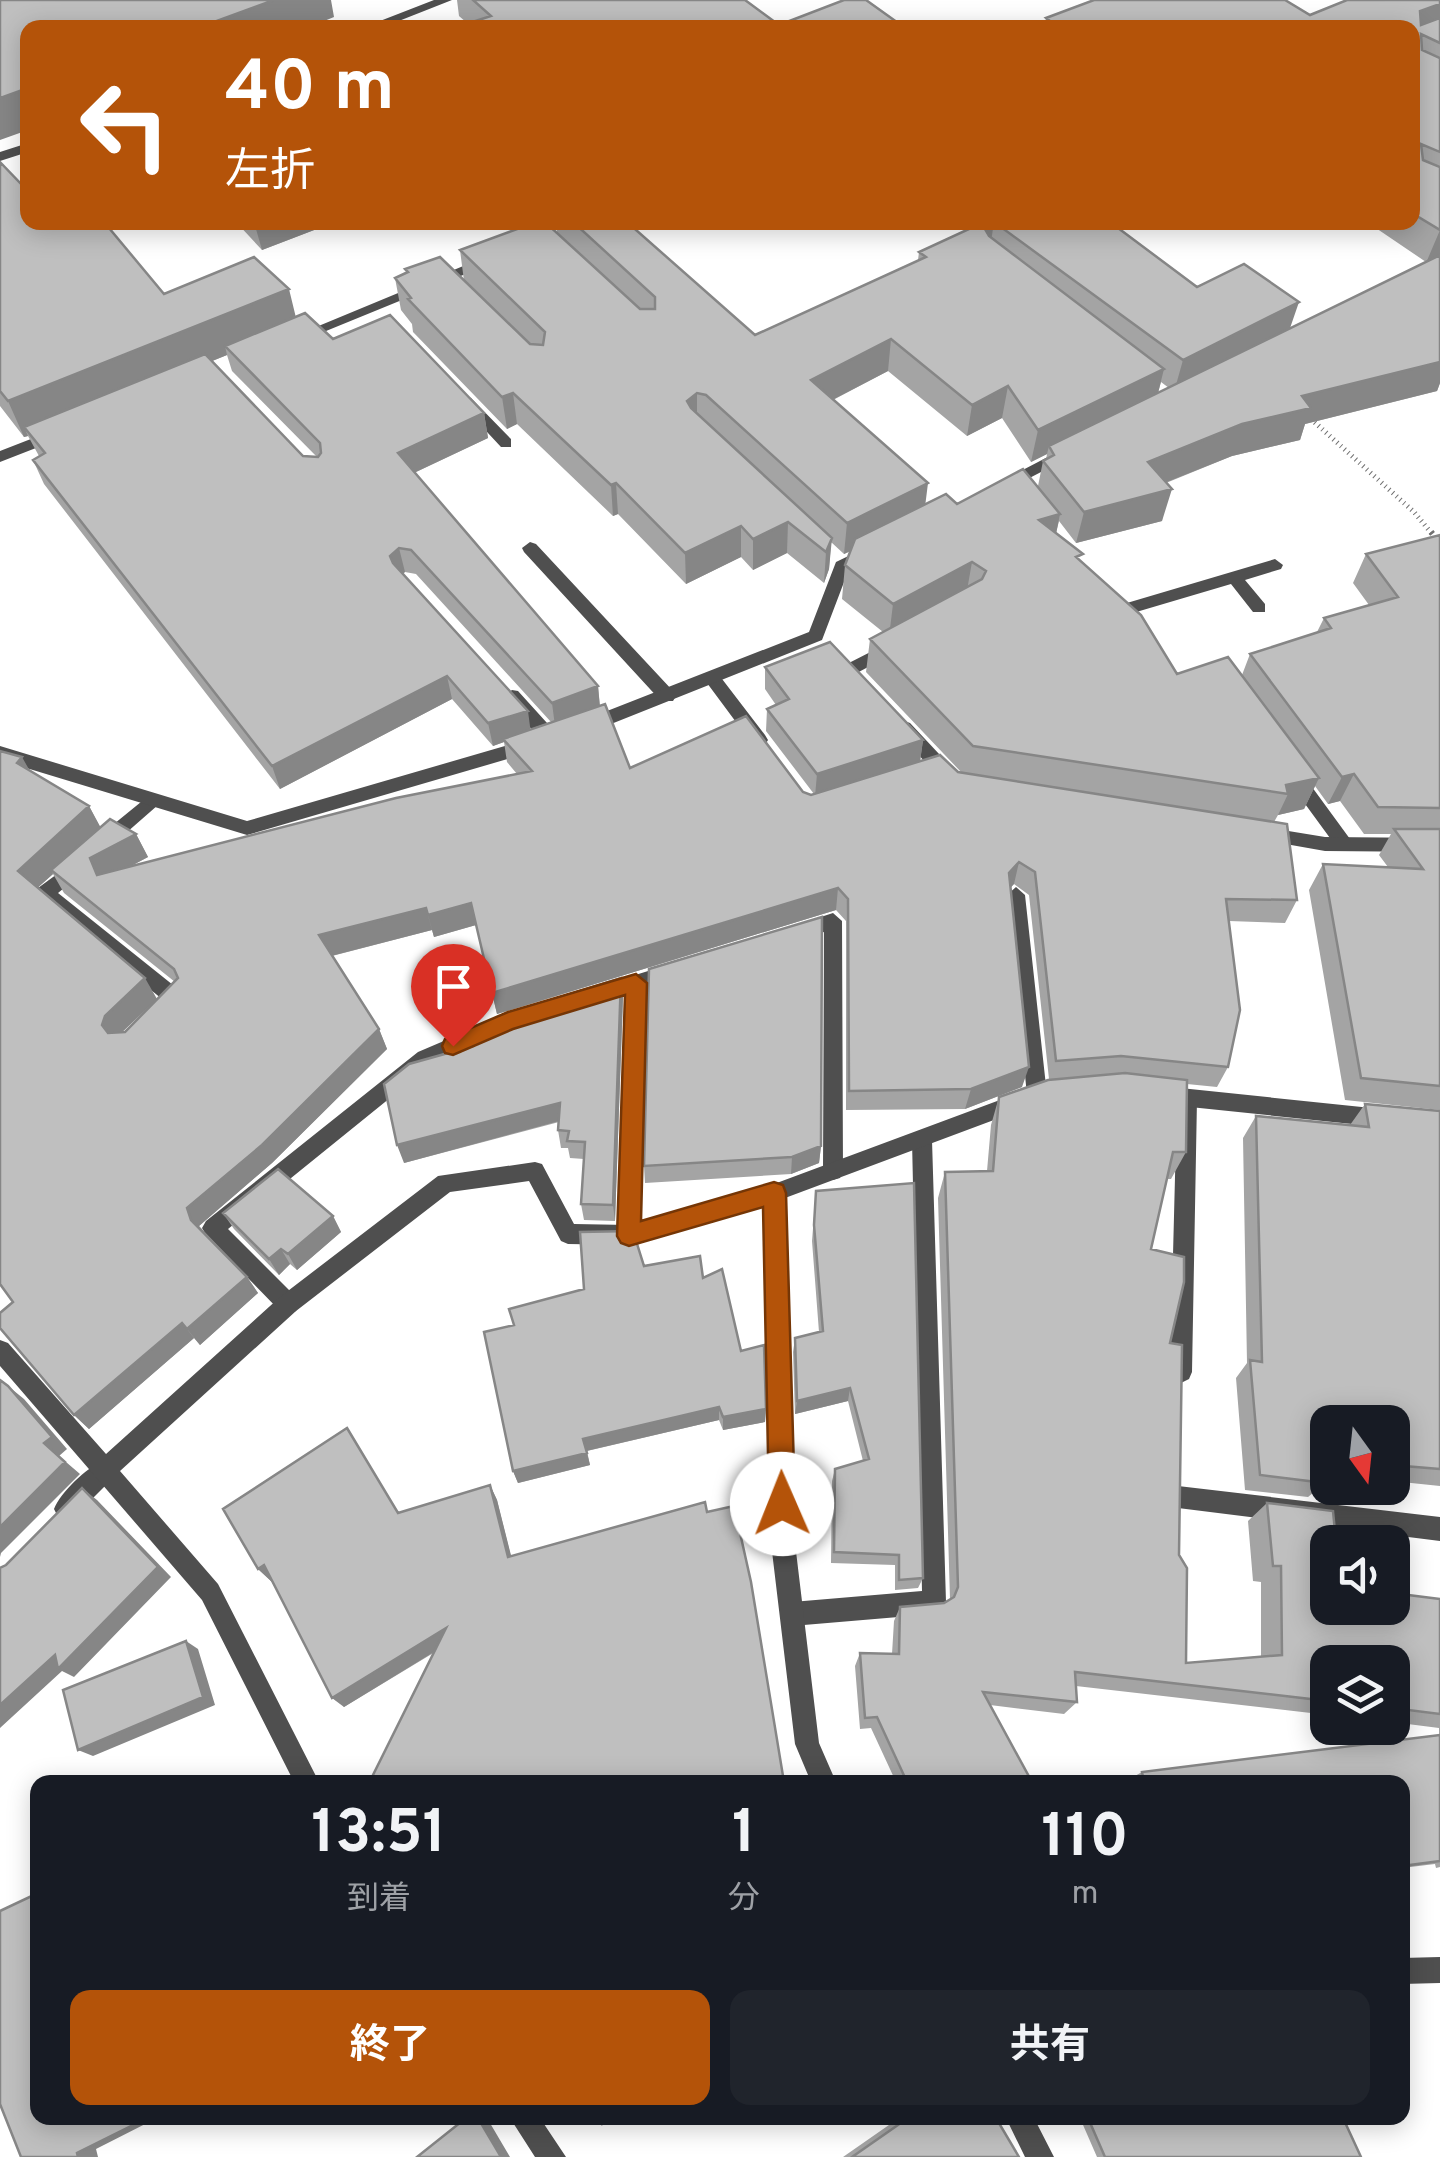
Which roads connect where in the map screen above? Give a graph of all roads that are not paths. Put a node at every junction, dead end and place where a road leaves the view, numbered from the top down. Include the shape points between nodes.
1 (446, 0) edge
2 (390, 20) edge
3 (494, 257) edge
4 (446, 277) junction
5 (460, 290) edge
6 (376, 306) junction
7 (389, 320) edge
8 (288, 341) edge
9 (454, 388) edge
10 (72, 428) edge
11 (506, 443) dead end
12 (1082, 445) edge
13 (0, 456) edge
14 (1012, 480) junction
15 (995, 489) edge
16 (1024, 495) edge
17 (530, 548) dead end
18 (876, 549) edge
19 (828, 552) edge
20 (1275, 564) dead end
21 (842, 566) junction
22 (1234, 576) junction
23 (1104, 597) edge
24 (1259, 608) dead end
25 (900, 642) edge
26 (838, 659) junction
27 (713, 679) junction
28 (498, 682) edge
29 (667, 696) junction
30 (888, 711) edge
31 (550, 739) junction
32 (767, 751) edge
33 (0, 753) edge
34 (1286, 765) edge
35 (960, 787) edge
36 (152, 800) junction
37 (1248, 832) edge
38 (1344, 844) junction
39 (1440, 845) edge
40 (1016, 895) edge
41 (780, 938) edge
42 (690, 966) edge
43 (636, 983) junction
44 (581, 1000) edge
45 (152, 1021) edge
46 (508, 1022) edge
47 (1131, 1092) edge
48 (1187, 1099) junction
49 (1401, 1120) edge
50 (922, 1140) junction
51 (833, 1171) junction
52 (774, 1193) junction
53 (629, 1236) junction
54 (288, 1304) junction
55 (0, 1350) edge
56 (1180, 1398) edge
57 (103, 1472) junction
58 (1178, 1497) edge
59 (51, 1525) edge
60 (1440, 1529) edge
61 (792, 1614) junction
62 (303, 1775) edge
63 (821, 1775) edge
64 (1440, 1970) edge
65 (1410, 1971) edge
66 (529, 2125) edge
67 (1024, 2125) edge
68 (552, 2157) edge
69 (1040, 2157) edge

1 - 2 street
3 - 4 street
4 - 5 street
4 - 6 street
6 - 7 street
6 - 8 street
9 - 11 street
10 - 13 street
12 - 14 street
14 - 15 street
14 - 16 street
17 - 29 street
18 - 21 street
19 - 21 street
20 - 22 street
21 - 26 street
22 - 23 street via 1121,618
22 - 24 street
25 - 26 street
26 - 27 street
27 - 29 street
27 - 32 street
28 - 31 street
29 - 31 street
30 - 35 street via 930,769
31 - 36 street via 248,828
33 - 36 street
34 - 38 street
36 - 45 street via 46,894 176,999
37 - 38 street
38 - 39 street
40 - 50 street via 1047,1094
41 - 51 street via 833,920
42 - 43 street
43 - 44 street
43 - 53 street
46 - 54 street via 425,1058 213,1228
47 - 48 street
48 - 49 street
48 - 56 street
50 - 51 street
50 - 61 street via 934,1602
51 - 52 street
52 - 53 street
52 - 61 street via 783,1543
53 - 54 street via 568,1234 535,1171 446,1184
54 - 57 street
55 - 57 street
57 - 59 street
57 - 62 street via 210,1592
58 - 60 street
61 - 63 street via 807,1744
64 - 65 street
66 - 68 street
67 - 69 street

